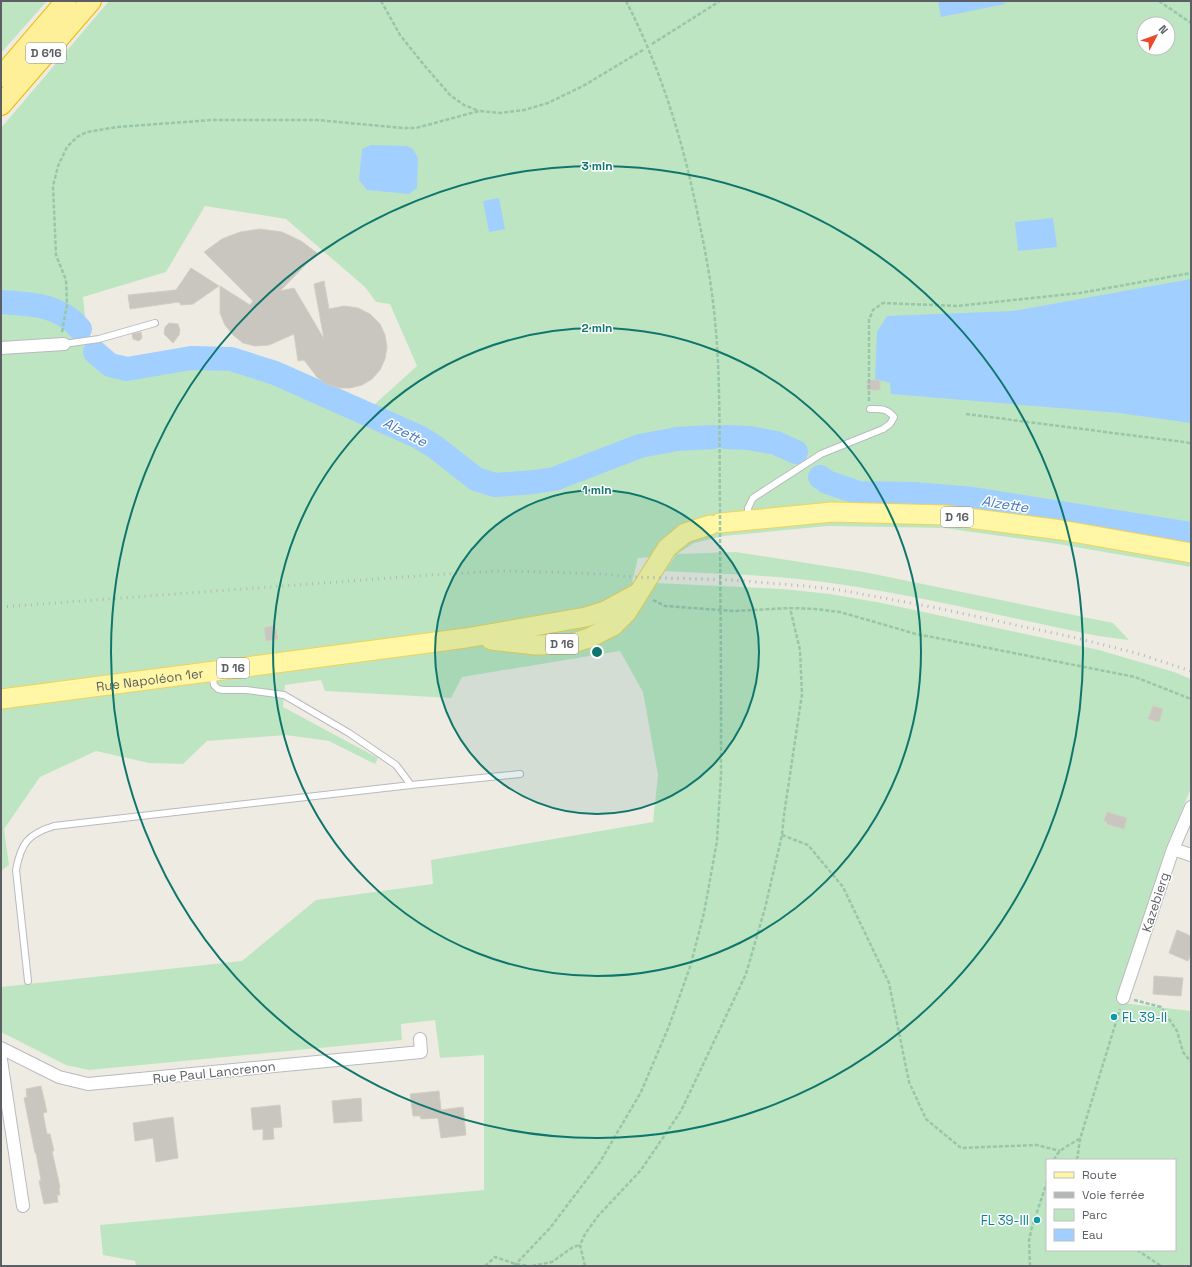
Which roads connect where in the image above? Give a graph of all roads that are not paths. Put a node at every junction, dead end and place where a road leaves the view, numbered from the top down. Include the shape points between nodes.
1 (66, 1) edge
2 (91, 1) edge
3 (1, 76) edge
4 (1, 105) edge
5 (155, 324) dead end
6 (64, 344) joint
7 (1, 348) edge
8 (870, 409) road end
9 (749, 520) junction
10 (1191, 552) edge
11 (212, 671) junction
12 (1, 699) edge
13 (520, 774) dead end
14 (411, 784) junction
15 (1191, 807) edge
16 (1173, 849) junction
17 (1191, 855) edge
18 (28, 981) dead end
19 (1124, 998) road end
20 (420, 1039) dead end
21 (1, 1048) edge
22 (1, 1060) edge
23 (23, 1206) dead end

1 - 3 highway, D 616
2 - 4 highway, D 616
5 - 6 lane via 99,339
6 - 7 street
8 - 9 lane via 889,412 894,417 883,429 821,454 753,498 748,508
9 - 10 main road, D 16 via 832,512 945,515 1061,530
9 - 11 main road, Rue Napoléon 1er / D 16 via 715,524 686,532 667,548 627,612 613,626 590,638 570,644 536,645 466,638
11 - 12 main road, Rue Napoléon 1er / D 16
11 - 14 lane via 214,685 218,689 284,695 349,733 396,765
13 - 14 lane
14 - 18 lane via 54,826 39,831 27,840 19,854 16,870
15 - 16 street, Kazebierg
16 - 17 street
16 - 19 street, Kazebierg
20 - 21 street, Rue Paul Lancrenon via 421,1052 88,1084 59,1077
22 - 23 street

